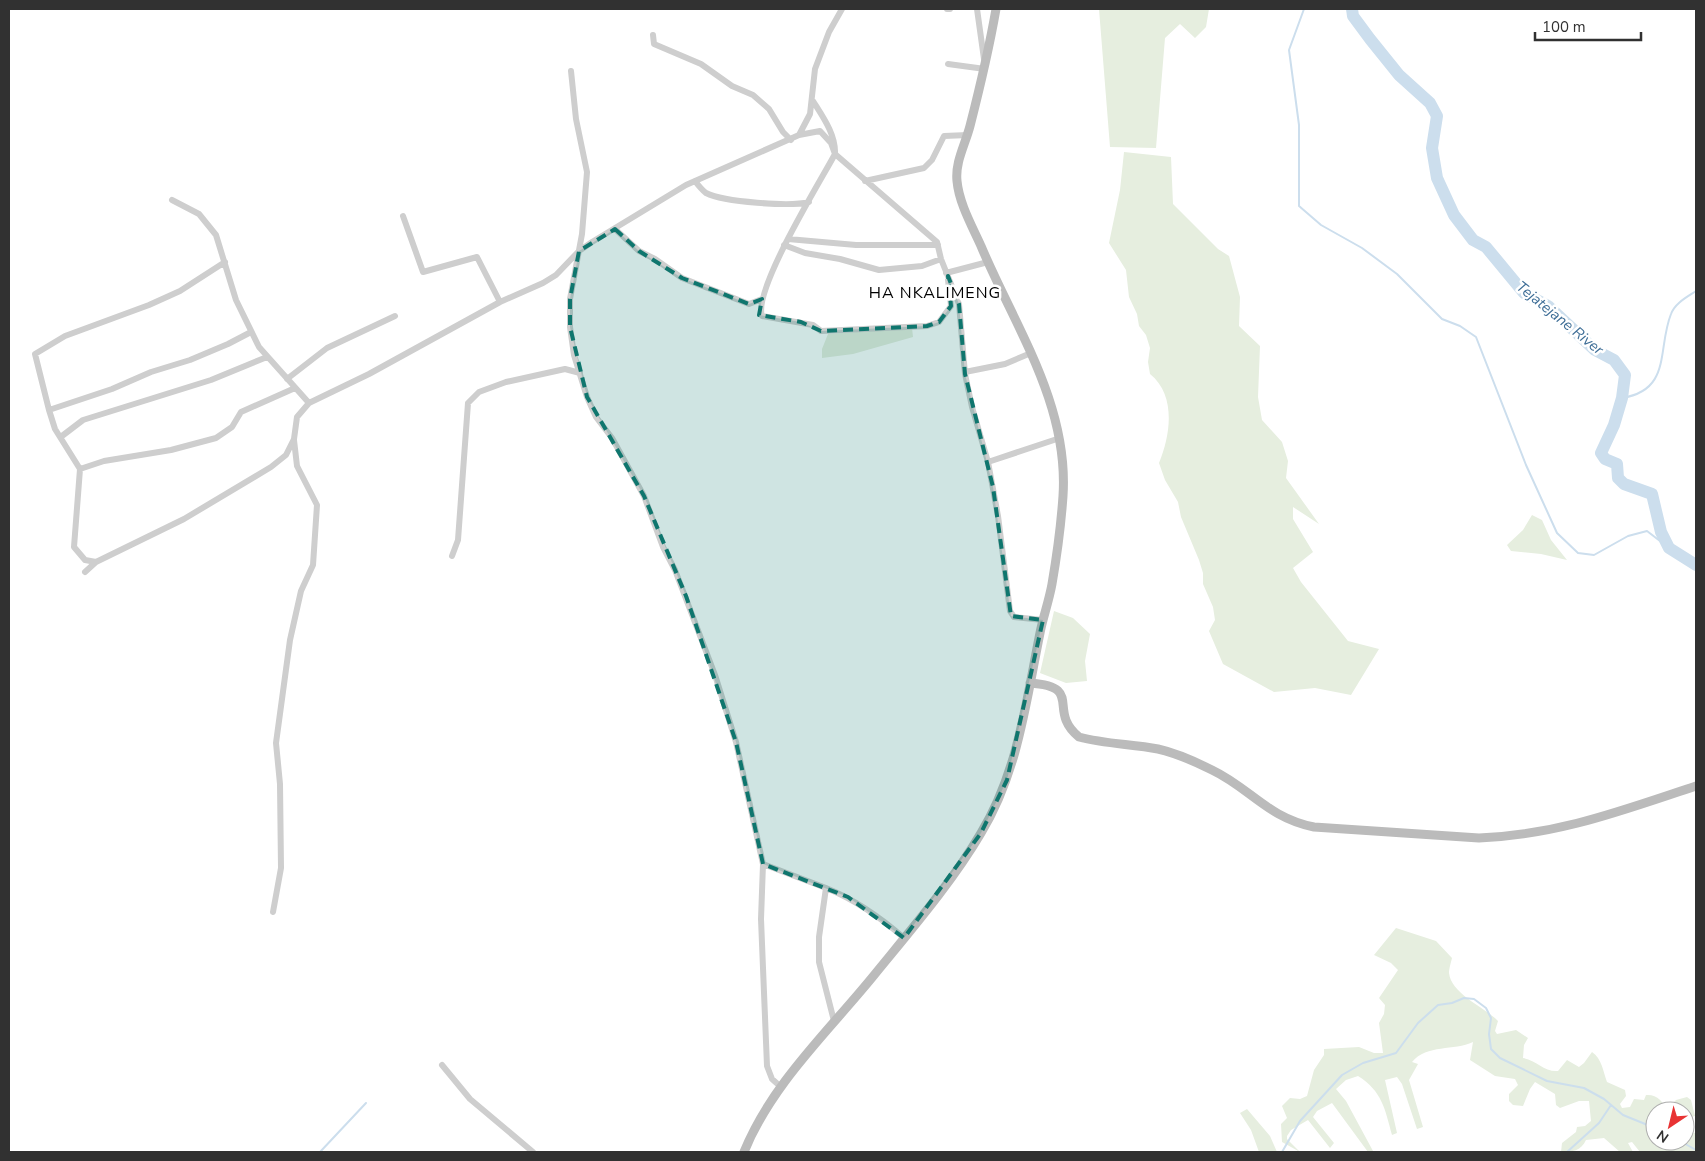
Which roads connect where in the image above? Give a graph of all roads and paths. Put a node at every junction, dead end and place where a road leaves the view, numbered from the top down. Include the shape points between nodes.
1 (842, 9) edge
2 (977, 9) edge
3 (996, 9) edge
4 (653, 35) dead end
5 (948, 64) dead end
6 (985, 70) junction
7 (571, 71) dead end
8 (813, 101) junction
9 (799, 135) junction
10 (968, 135) junction
11 (791, 140) junction
12 (835, 154) junction
13 (695, 181) junction
14 (865, 181) junction
15 (172, 200) dead end
16 (809, 202) junction
17 (403, 216) dead end
18 (615, 229) junction
19 (788, 238) junction
20 (784, 245) junction
21 (938, 245) junction
22 (579, 250) junction
23 (941, 260) junction
24 (225, 262) junction
25 (988, 262) junction
26 (947, 275) junction
27 (762, 298) junction
28 (500, 302) junction
29 (395, 316) dead end
30 (251, 332) junction
31 (1031, 353) junction
32 (267, 356) junction
33 (965, 372) junction
34 (580, 373) junction
35 (287, 379) junction
36 (295, 388) junction
37 (309, 403) junction
38 (49, 410) junction
39 (62, 436) junction
40 (1060, 438) junction
41 (294, 439) junction
42 (988, 462) junction
43 (80, 469) junction
44 (452, 556) dead end
45 (96, 562) junction
46 (84, 572) dead end
47 (1042, 620) junction
48 (1030, 683) junction
49 (1696, 786) edge
50 (763, 864) junction
51 (826, 888) junction
52 (273, 912) dead end
53 (904, 938) junction
54 (834, 1021) junction
55 (442, 1065) dead end
56 (781, 1086) junction
57 (533, 1152) edge
58 (744, 1152) edge

1 - 8 street via 815,69
2 - 6 street
3 - 6 main road
4 - 11 street via 654,44 701,64 732,86 761,100
5 - 6 street
6 - 10 main road
7 - 22 street via 576,119 587,172
8 - 9 street
8 - 12 street via 828,125 836,147
9 - 11 street
9 - 12 street via 820,131
10 - 14 street via 944,136 932,160 924,168
10 - 25 main road via 956,167 957,184
11 - 13 street
12 - 14 street
12 - 16 street
13 - 16 street via 705,192 736,200
13 - 18 street
14 - 21 street via 929,233
15 - 24 street via 199,214 216,235
16 - 19 street
17 - 28 street via 423,272 477,257
18 - 22 street
18 - 27 street via 639,251 682,278 749,304
19 - 20 street
19 - 21 street via 856,245
20 - 23 street via 879,270 922,266
20 - 27 street
21 - 23 street
22 - 28 street via 556,275
22 - 34 street via 570,299 570,327
23 - 26 street
24 - 30 street via 236,300
24 - 38 street via 157,302 65,336 35,354
25 - 26 street
25 - 31 main road
26 - 27 street via 951,306 939,322 927,326 822,331 813,325 762,316
26 - 33 street via 959,304
28 - 37 street
29 - 35 street via 327,348
30 - 32 street
30 - 38 street via 190,360
31 - 33 street via 1005,364
31 - 40 main road via 1051,401
32 - 35 street
32 - 39 street via 211,380 83,420
33 - 42 street
34 - 44 street via 566,369 506,382 478,392 468,403 458,540
34 - 50 street via 596,417 612,438 644,496 689,603 736,742
35 - 36 street
36 - 37 street
36 - 43 street via 241,412 232,427 216,438
37 - 41 street via 297,417
38 - 39 street via 55,429
39 - 43 street
40 - 42 street
40 - 47 main road via 1062,502 1052,586
41 - 45 street via 286,455 271,466 184,519
41 - 52 street via 297,466 314,498 316,514 313,565 301,591 290,640 276,743 281,868
42 - 47 street via 1010,611 1014,617
43 - 45 street via 74,547 84,560
45 - 46 street
47 - 48 main road
48 - 49 main road via 1048,684 1060,691 1064,720 1079,738 1158,749 1172,754 1221,775 1281,816 1314,827 1479,838 1506,836 1567,827
48 - 53 main road via 1018,743 1007,780 993,810 962,861
50 - 51 street
50 - 56 street via 761,919 767,1066 772,1079
51 - 53 street via 848,897
51 - 54 street via 818,938 819,962
53 - 54 main road
54 - 56 main road
55 - 57 street via 470,1099
56 - 58 main road via 758,1120

